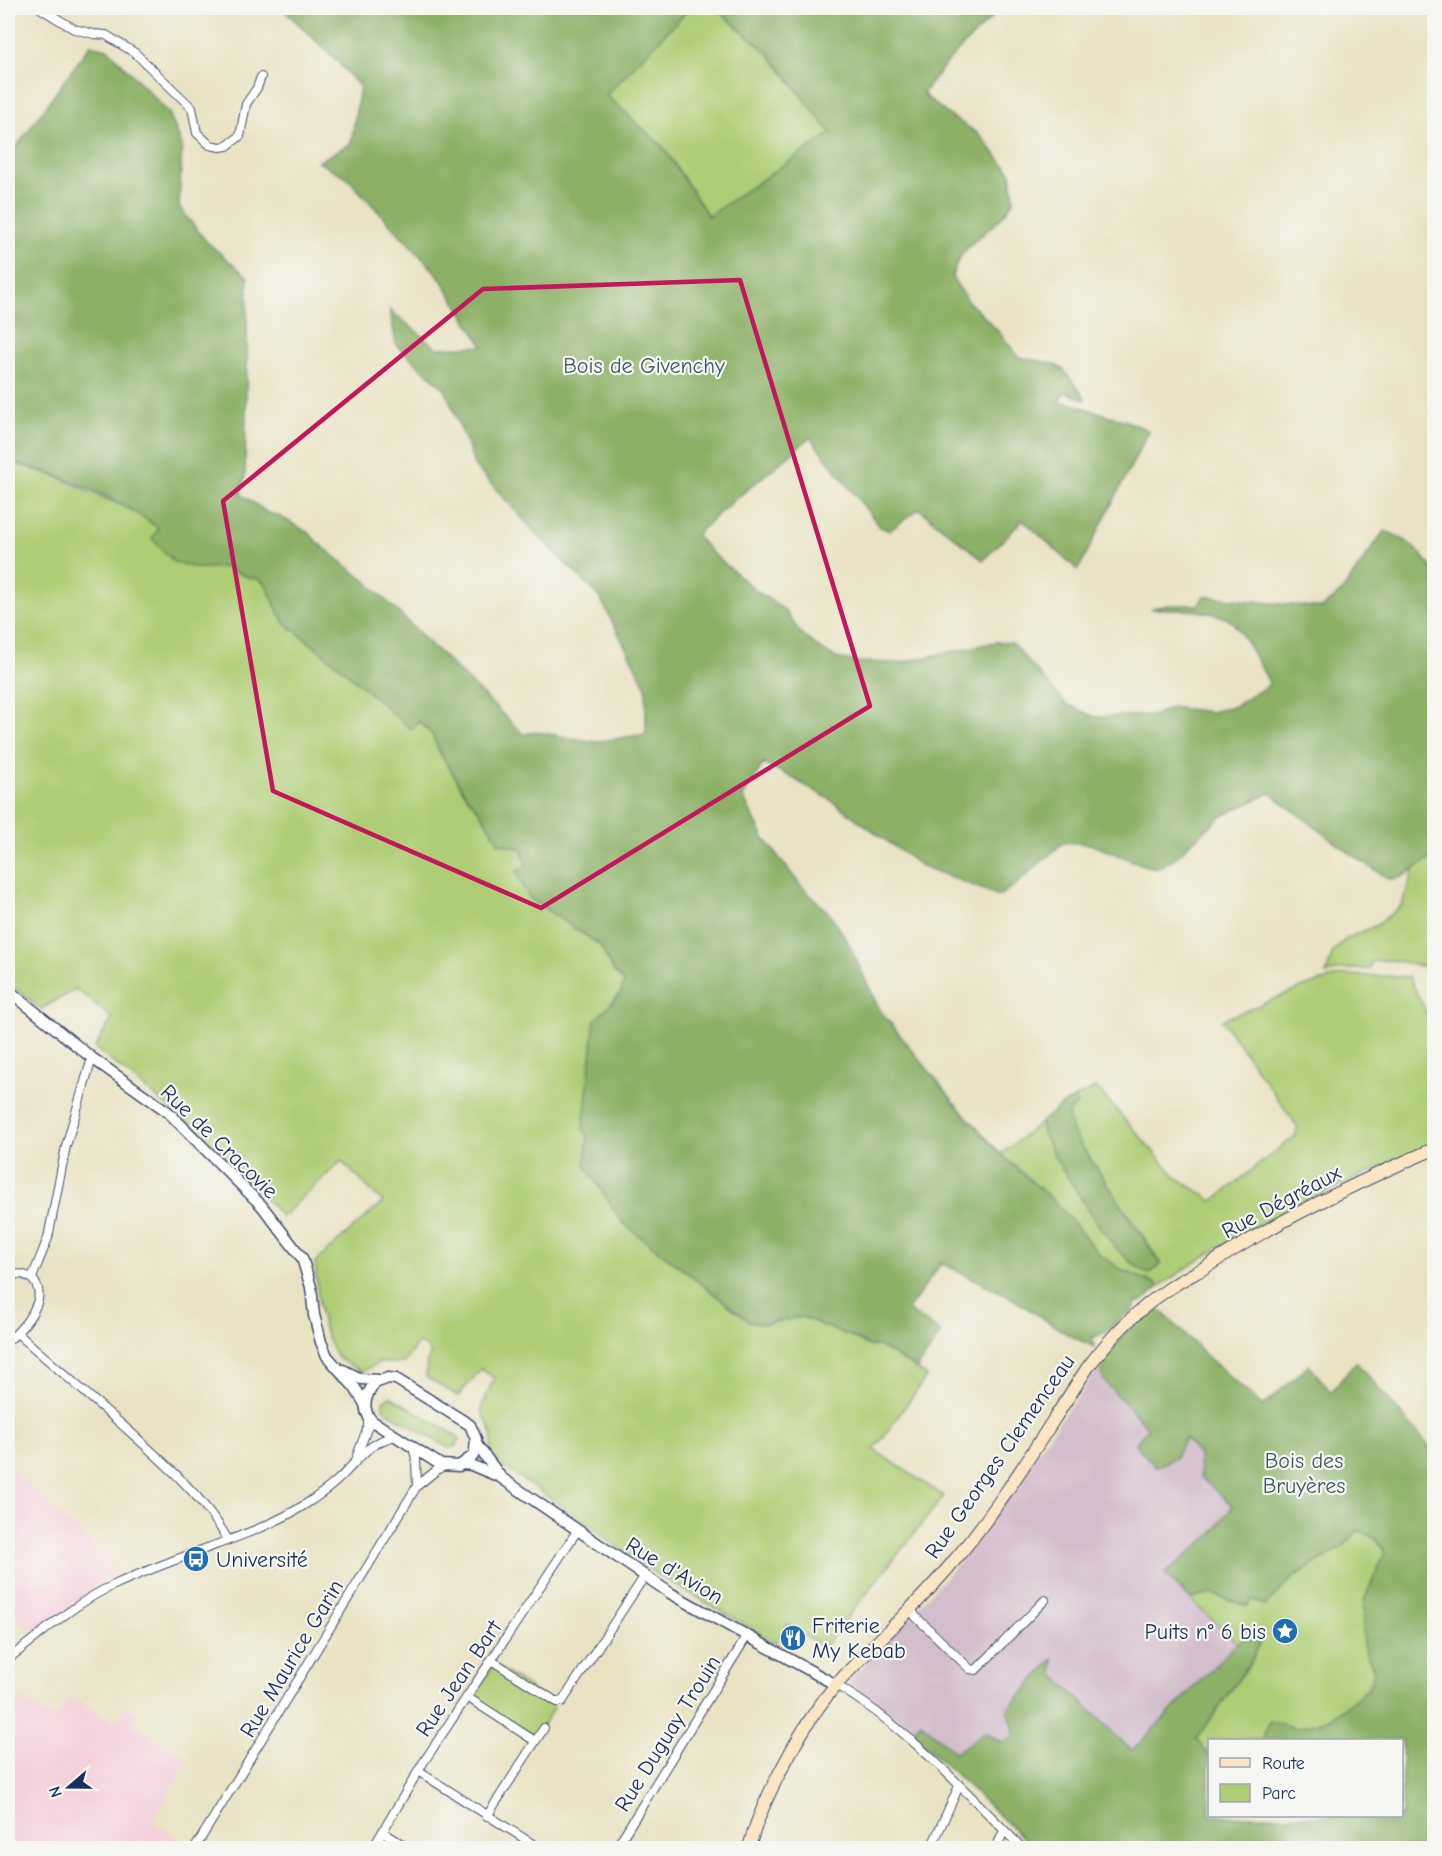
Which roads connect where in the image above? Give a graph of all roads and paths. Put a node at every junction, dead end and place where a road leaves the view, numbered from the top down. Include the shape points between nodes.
1 (40, 8) edge
2 (261, 77) dead end
3 (8, 990) edge
4 (92, 1058) junction
5 (1434, 1149) edge
6 (8, 1277) edge
7 (32, 1278) junction
8 (1153, 1300) joint
9 (17, 1333) junction
10 (8, 1341) edge
11 (338, 1368) junction
12 (379, 1380) junction
13 (365, 1404) junction
14 (368, 1416) junction
15 (396, 1436) junction
16 (476, 1444) junction
17 (413, 1447) junction
18 (356, 1460) junction
19 (463, 1464) junction
20 (445, 1466) junction
21 (500, 1477) junction
22 (417, 1486) junction
23 (577, 1531) junction
24 (228, 1540) junction
25 (644, 1577) junction
26 (1045, 1600) dead end
27 (911, 1608) junction
28 (747, 1636) junction
29 (8, 1659) edge
30 (491, 1660) junction
31 (836, 1685) junction
32 (467, 1697) junction
33 (544, 1728) dead end
34 (535, 1741) junction
35 (418, 1771) junction
36 (959, 1786) junction
37 (487, 1816) junction
38 (1005, 1831) junction
39 (383, 1832) junction
40 (195, 1848) edge
41 (373, 1848) edge
42 (408, 1848) edge
43 (539, 1848) edge
44 (616, 1848) edge
45 (748, 1848) edge
46 (930, 1848) edge
47 (996, 1848) edge
48 (1022, 1848) edge

1 - 2 street via 74,29 106,35 135,53 192,108 197,133 210,145 227,146 240,136 246,104
3 - 4 street, Rue de Cracovie
4 - 7 street via 66,1146 48,1239
4 - 11 street, Rue de Cracovie via 168,1112 262,1206 294,1246 307,1272 321,1341
5 - 8 main road, Rue Dégréaux via 1299,1212
6 - 7 street via 16,1274
7 - 9 street via 39,1291 36,1304
8 - 27 main road, Rue Georges Clemenceau via 1102,1347 970,1541
9 - 10 street
9 - 24 street via 159,1458 205,1507
11 - 12 street via 361,1379
11 - 13 street, Rue de Cracovie
12 - 13 street via 368,1391
12 - 16 street, Rue d'Avion via 396,1379 465,1420
13 - 14 street
14 - 15 street
14 - 18 street
15 - 17 street
15 - 18 street via 377,1442
16 - 19 street via 472,1456
16 - 21 street, Rue d'Avion
17 - 20 street
17 - 22 street
18 - 24 street via 333,1484 303,1506
19 - 20 street
19 - 21 street, Rue d'Avion
20 - 22 street, Rue Maurice Garin
21 - 23 street, Rue d'Avion
22 - 40 street, Rue Maurice Garin
23 - 25 street, Rue d'Avion
23 - 30 street, Rue Jean Bart
24 - 29 street via 110,1587
25 - 28 street, Rue d'Avion
25 - 30 street via 562,1702
26 - 27 street via 976,1670 970,1669
27 - 31 main road, Rue Georges Clemenceau
28 - 31 street, Rue d'Avion
28 - 44 street, Rue Duguay Trouin
30 - 32 street, Rue Jean Bart
31 - 36 street via 895,1726
31 - 45 main road, Rue Georges Clemenceau via 781,1772
32 - 34 street
32 - 35 street, Rue Jean Bart
33 - 34 street
34 - 37 street
35 - 37 street
35 - 39 street, Rue Jean Bart
36 - 38 street
36 - 46 street
37 - 43 street
38 - 47 street
38 - 48 street
39 - 41 street, Rue Jean Bart
39 - 42 street

